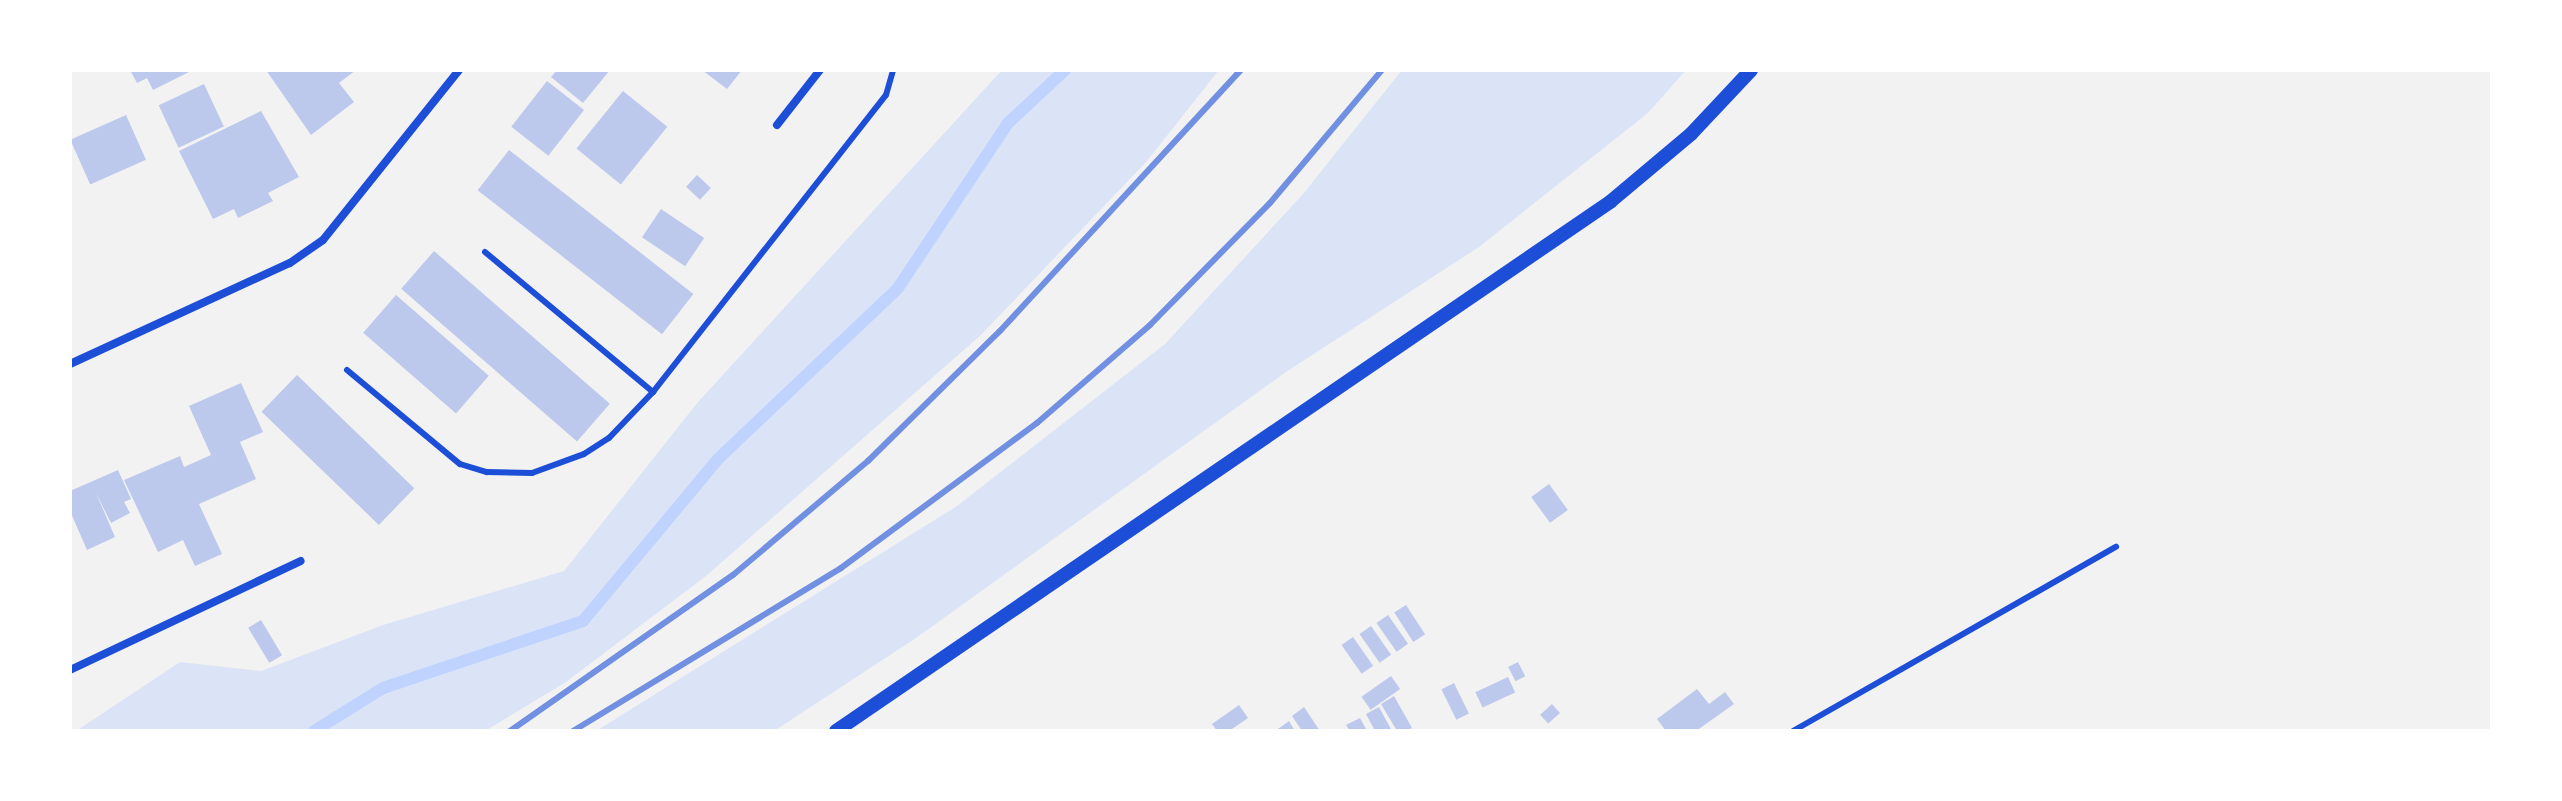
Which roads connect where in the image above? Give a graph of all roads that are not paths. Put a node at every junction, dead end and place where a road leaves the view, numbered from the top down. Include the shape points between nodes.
1 (459, 70) edge
2 (820, 70) edge
3 (893, 70) edge
4 (1751, 70) edge
5 (777, 125) dead end
6 (485, 252) dead end
7 (70, 364) edge
8 (347, 370) dead end
9 (653, 392) junction
10 (2116, 547) dead end
11 (301, 561) dead end
12 (70, 670) edge
13 (836, 731) edge
14 (1793, 731) edge

1 - 7 street via 323,240 290,263
2 - 5 street
3 - 9 lane via 886,95
4 - 13 street via 1691,134 1610,202
6 - 9 lane
8 - 9 lane via 460,464 487,472 554,469 609,438
10 - 14 lane
11 - 12 street

